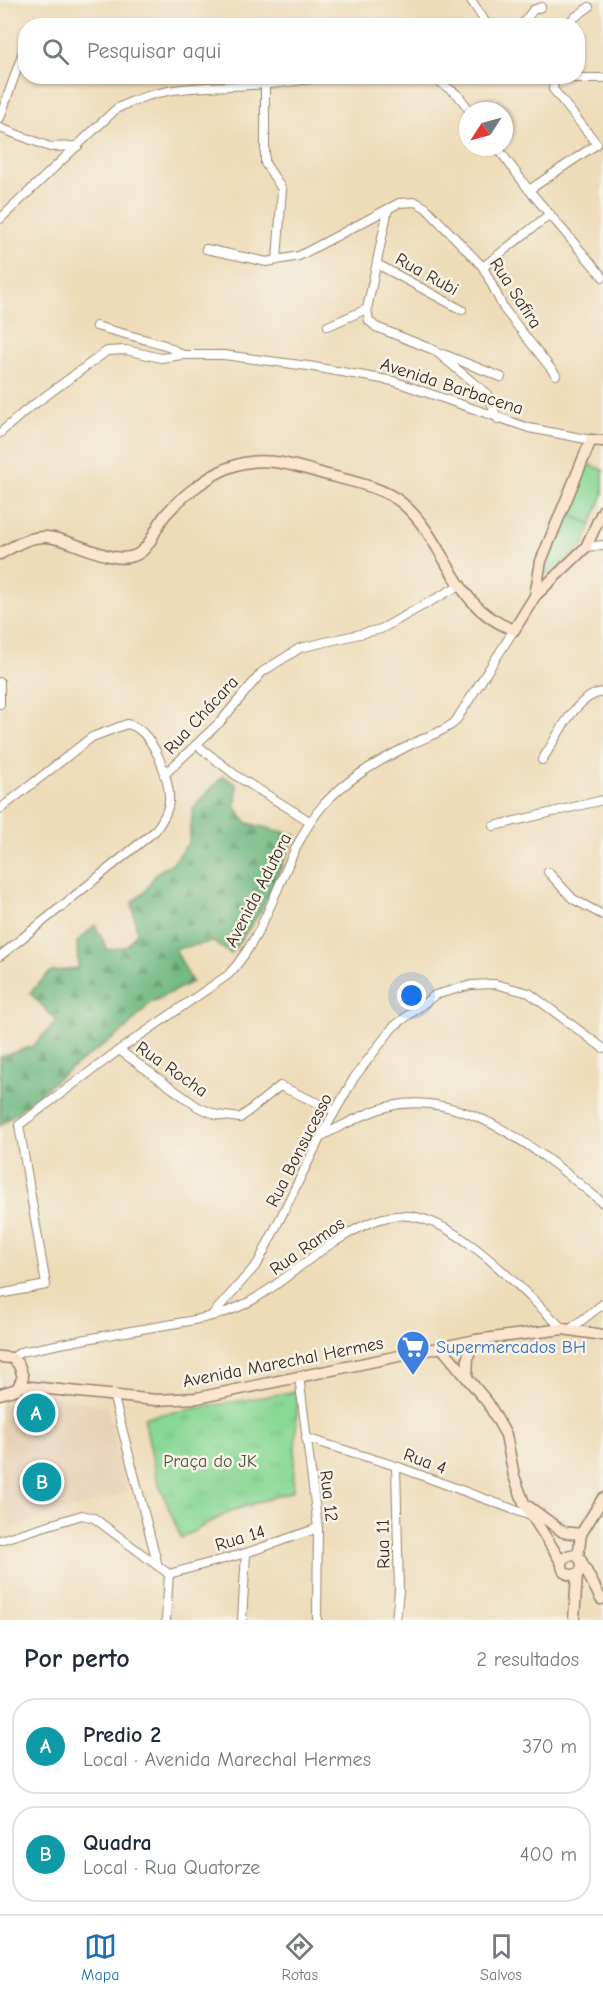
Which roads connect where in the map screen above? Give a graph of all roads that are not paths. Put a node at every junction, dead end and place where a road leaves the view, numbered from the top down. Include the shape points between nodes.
1 (471, 0) edge
2 (541, 7) dead end
3 (589, 7) dead end
4 (483, 18) edge
5 (527, 18) edge
6 (574, 18) edge
7 (18, 66) edge
8 (585, 78) edge
9 (603, 78) edge
10 (265, 84) joint
11 (442, 84) edge
12 (552, 84) edge
13 (463, 102) edge
14 (0, 118) edge
15 (0, 128) edge
16 (600, 142) edge
17 (78, 146) junction
18 (504, 156) edge
19 (529, 190) junction
20 (388, 208) junction
21 (550, 214) junction
22 (0, 219) edge
23 (206, 249) dead end
24 (277, 260) junction
25 (377, 264) junction
26 (483, 267) junction
27 (603, 277) edge
28 (367, 309) junction
29 (462, 310) dead end
30 (96, 326) dead end
31 (328, 326) dead end
32 (434, 350) junction
33 (182, 355) junction
34 (556, 375) dead end
35 (501, 377) dead end
36 (498, 419) junction
37 (0, 433) edge
38 (591, 440) junction
39 (603, 441) edge
40 (603, 510) edge
41 (603, 545) edge
42 (586, 547) junction
43 (0, 554) edge
44 (460, 585) junction
45 (535, 596) junction
46 (514, 630) junction
47 (0, 682) edge
48 (603, 692) edge
49 (0, 704) edge
50 (197, 745) junction
51 (542, 760) dead end
52 (164, 775) junction
53 (603, 800) edge
54 (0, 809) edge
55 (311, 822) junction
56 (494, 826) dead end
57 (548, 872) dead end
58 (603, 915) edge
59 (0, 956) edge
60 (603, 1048) edge
61 (119, 1050) junction
62 (335, 1111) junction
63 (321, 1136) junction
64 (603, 1203) edge
65 (0, 1294) edge
66 (603, 1304) edge
67 (211, 1316) junction
68 (566, 1329) junction
69 (603, 1335) edge
70 (476, 1340) junction
71 (443, 1349) junction
72 (6, 1358) edge
73 (299, 1376) junction
74 (467, 1378) junction
75 (21, 1386) junction
76 (0, 1394) edge
77 (113, 1394) junction
78 (306, 1438) junction
79 (396, 1466) junction
80 (603, 1498) edge
81 (524, 1503) junction
82 (531, 1516) junction
83 (318, 1528) junction
84 (581, 1534) junction
85 (0, 1540) edge
86 (246, 1553) junction
87 (579, 1558) junction
88 (562, 1563) junction
89 (158, 1566) junction
90 (575, 1573) junction
91 (170, 1574) junction
92 (602, 1599) edge
93 (166, 1620) edge
94 (242, 1620) edge
95 (317, 1620) edge
96 (396, 1620) edge
97 (574, 1620) edge

1 - 4 street
2 - 5 street
3 - 6 street
7 - 14 street
8 - 9 street
10 - 17 street via 158,91 136,98 116,109
10 - 24 street via 265,163 282,189
11 - 13 street
12 - 16 street
15 - 17 street via 50,147
16 - 19 street
17 - 22 street
18 - 19 street
19 - 21 street
20 - 24 street, Rua Safira via 299,256
20 - 25 street
20 - 26 street, Rua Safira via 416,202 426,208
21 - 26 street
21 - 27 street
23 - 24 street, Rua Safira via 267,262
25 - 28 street
25 - 29 street, Rua Rubi
26 - 34 street, Rua Safira via 504,309
28 - 31 street
28 - 32 street via 369,321 376,327
30 - 33 street via 165,345
32 - 35 street
32 - 36 street via 487,394
33 - 36 street, Avenida Barbacena via 224,355 393,381
33 - 37 street, Avenida Barbacena via 161,358 126,350 107,351
36 - 38 street, Avenida Barbacena
38 - 39 street, Avenida Barbacena
38 - 45 street via 541,561
40 - 42 street
41 - 42 street
42 - 45 street, Avenida Adutora
43 - 44 street via 23,541 45,536 127,558 139,554 165,515 208,480 228,468 253,461 285,462 401,502 417,519
44 - 46 street via 483,615
44 - 50 street, Rua Chácara via 381,628 300,648 262,672
45 - 46 street, Avenida Adutora
46 - 55 street, Avenida Adutora via 455,722 358,774
47 - 49 street
48 - 51 street via 592,693 578,707
50 - 52 street, Rua Chácara
50 - 55 street via 238,777
52 - 54 street via 145,733 128,724 92,738
52 - 59 street, Rua Chácara via 169,801 155,831
53 - 56 street
55 - 61 street, Avenida Adutora via 263,923 237,966
57 - 58 street via 573,899
60 - 62 street, Rua Bonsucesso via 529,993 495,984 471,985 435,995 393,1027 354,1078
61 - 62 street, Rua Rocha via 198,1107 217,1115 240,1118 280,1086
61 - 65 street, Avenida Adutora via 20,1125 46,1285
62 - 63 street, Rua Bonsucesso
63 - 64 street via 378,1110 403,1104 449,1108 517,1138
63 - 67 street, Rua Bonsucesso via 258,1263
66 - 68 street
67 - 68 street, Rua Ramos via 246,1304 335,1241 372,1221 413,1216 462,1236
67 - 72 street
68 - 69 street, Avenida Marechal Hermes
68 - 70 street, Avenida Marechal Hermes
70 - 71 street, Avenida Marechal Hermes
70 - 74 street via 468,1356
71 - 73 street, Avenida Marechal Hermes
71 - 74 street
72 - 75 street via 21,1370
73 - 77 street, Avenida Marechal Hermes via 197,1398 156,1400
73 - 78 street, Rua 12
74 - 81 street via 488,1403 506,1435
75 - 76 street
75 - 77 street, Avenida Marechal Hermes
77 - 89 street
78 - 79 street, Rua 4
78 - 83 street, Rua 12
79 - 82 street, Rua 4
79 - 96 street, Rua 11
80 - 84 street
81 - 82 street
81 - 84 street via 553,1526
82 - 88 street
83 - 86 street, Rua 14
83 - 95 street, Rua 12
84 - 87 street
85 - 89 street via 82,1515 94,1518
86 - 91 street, Rua 14
86 - 94 street
87 - 88 street via 568,1556
87 - 90 street via 582,1563
87 - 92 street
88 - 90 street
89 - 91 street
90 - 92 street
90 - 97 street
91 - 93 street

